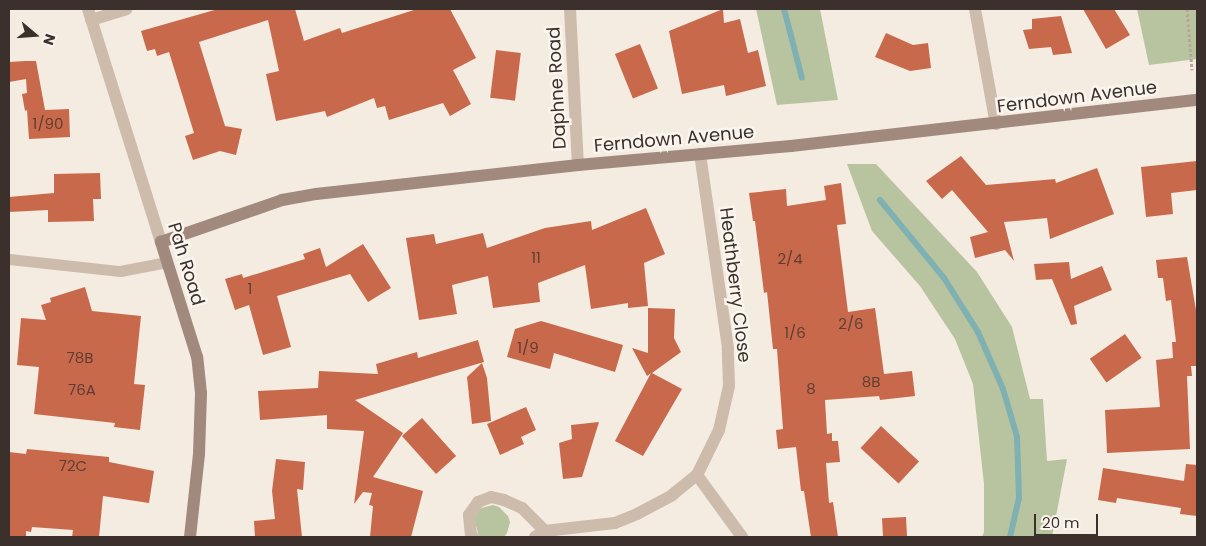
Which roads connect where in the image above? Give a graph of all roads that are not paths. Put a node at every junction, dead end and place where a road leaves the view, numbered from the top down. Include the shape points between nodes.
1 (126, 9) edge
2 (570, 9) edge
3 (975, 9) edge
4 (90, 14) edge
5 (1197, 100) edge
6 (996, 124) junction
7 (700, 154) junction
8 (578, 165) junction
9 (161, 242) junction
10 (9, 258) edge
11 (167, 262) junction
12 (697, 474) junction
13 (540, 534) edge
14 (190, 537) edge
15 (473, 537) edge
16 (742, 537) edge

1 - 4 street
2 - 8 street, Daphne Road
3 - 6 street
4 - 9 street, Pah Road
5 - 6 main road, Ferndown Avenue
6 - 7 main road, Ferndown Avenue
7 - 8 main road, Ferndown Avenue
7 - 12 street, Heathberry Close via 728,348 729,386 719,430
8 - 9 main road, Ferndown Avenue via 282,200
9 - 11 main road, Pah Road
10 - 11 lane via 120,271
11 - 14 main road, Pah Road via 197,357 201,393 199,454
12 - 13 street, Heathberry Close via 672,495 615,523
12 - 16 street
13 - 15 street, Heathberry Close via 522,508 491,497 478,502 469,516

